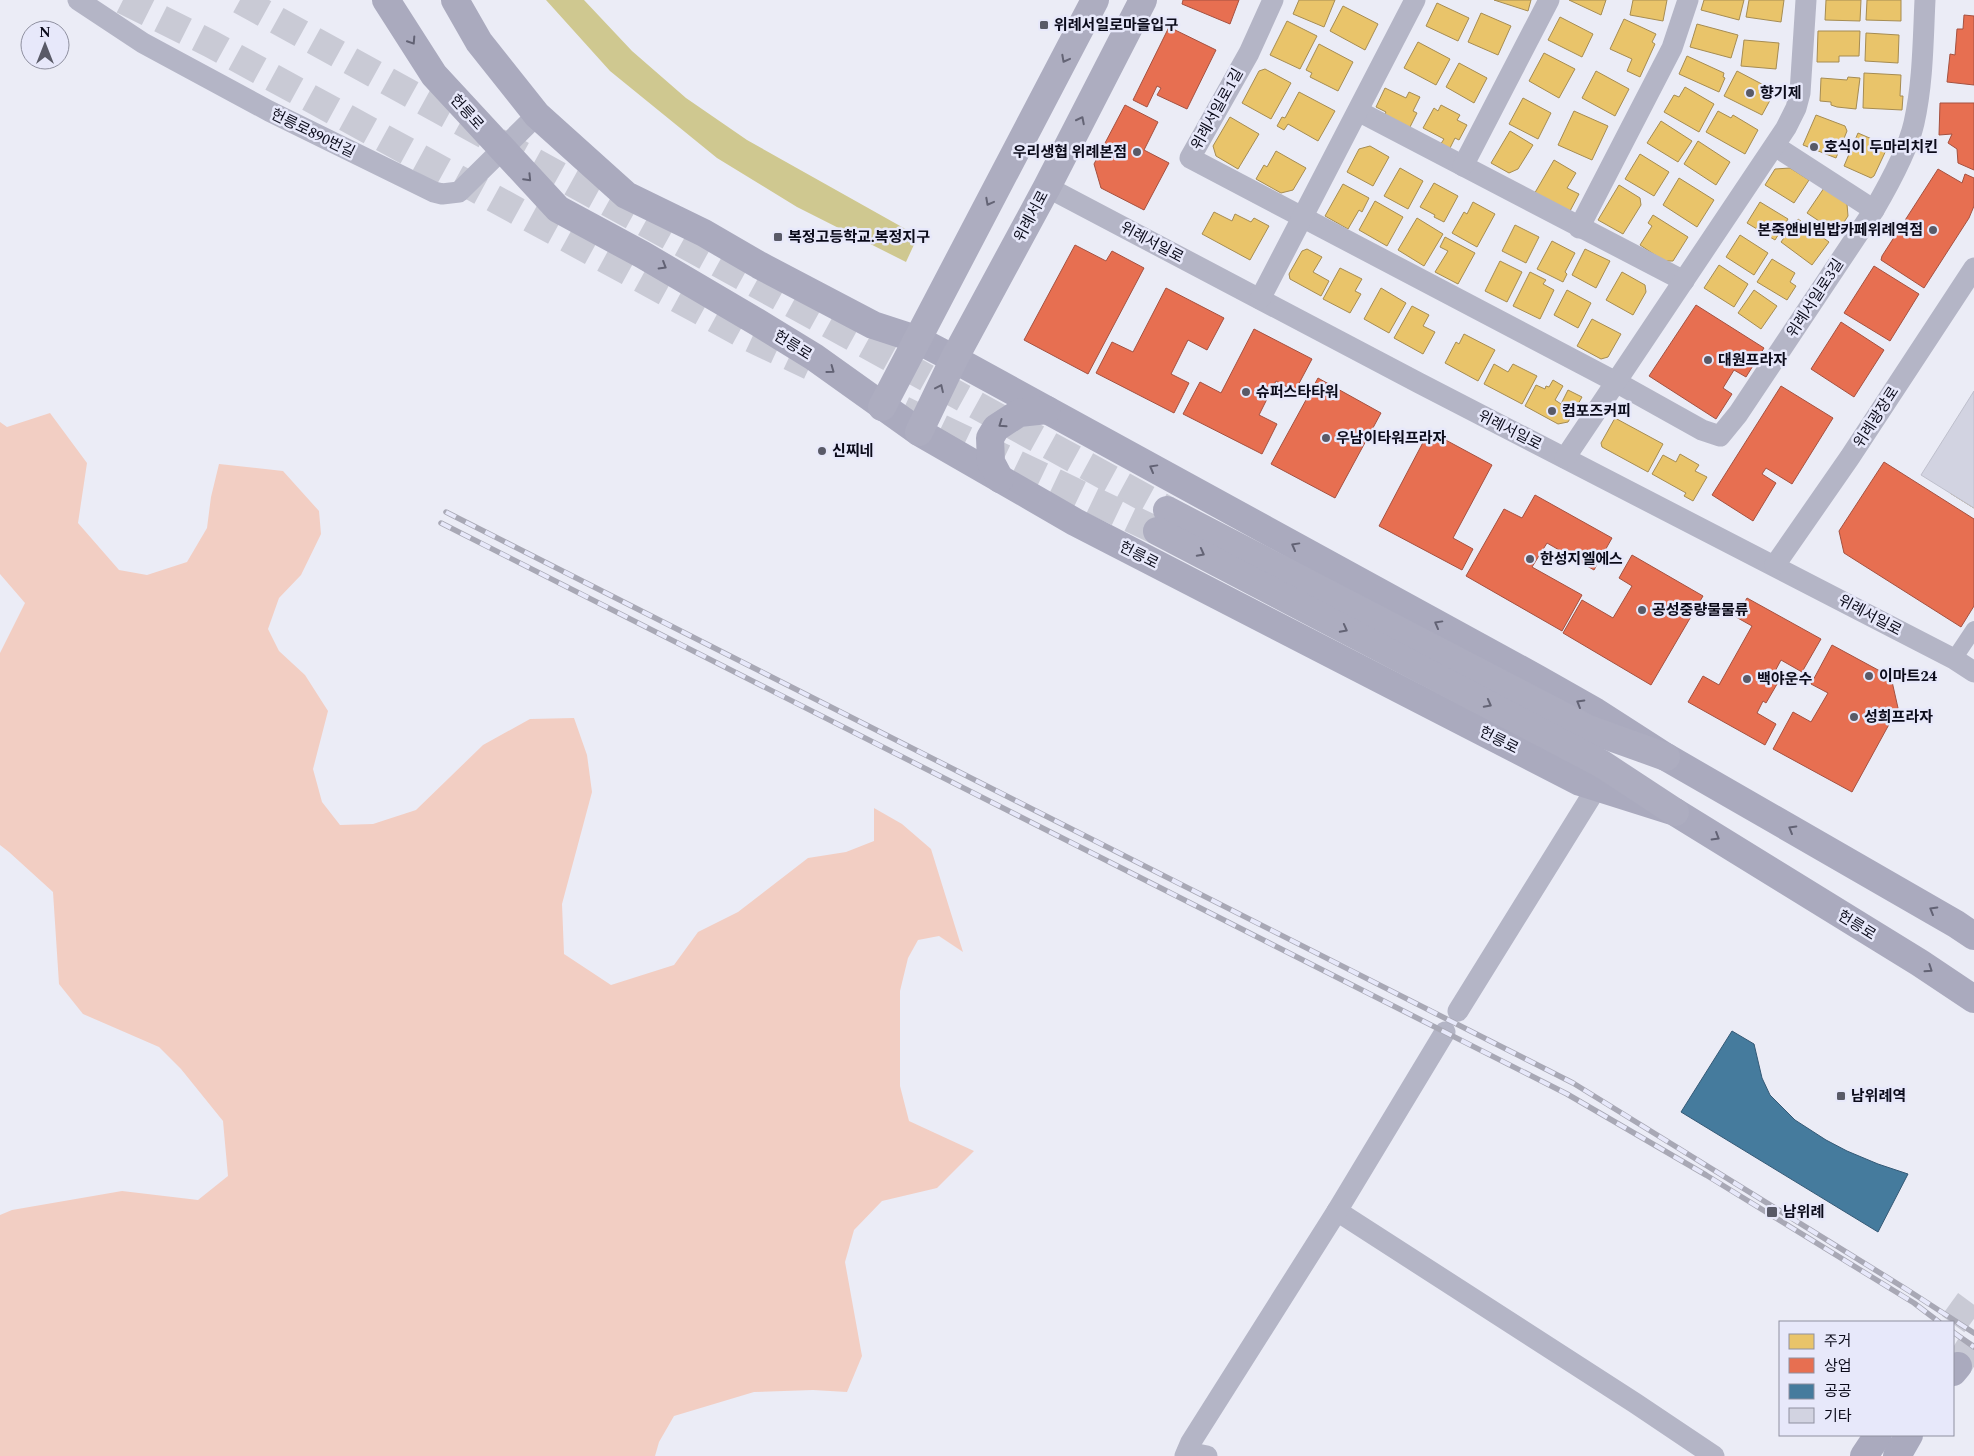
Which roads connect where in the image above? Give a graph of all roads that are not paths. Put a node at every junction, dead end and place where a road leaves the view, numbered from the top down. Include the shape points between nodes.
1 (78, 0) edge
2 (386, 0) edge
3 (455, 0) edge
4 (1095, 0) edge
5 (1143, 0) edge
6 (1273, 0) edge
7 (1416, 0) edge
8 (1549, 0) edge
9 (1688, 0) edge
10 (1806, 0) edge
11 (1925, 0) edge
12 (1358, 111) junction
13 (537, 114) junction
14 (1775, 146) junction
15 (501, 149) junction
16 (1463, 166) junction
17 (1047, 186) junction
18 (1874, 210) junction
19 (1301, 218) junction
20 (1579, 228) junction
21 (1974, 268) edge
22 (1684, 281) junction
23 (1260, 298) junction
24 (1462, 302) joint
25 (916, 339) junction
26 (954, 359) junction
27 (1616, 382) junction
28 (882, 407) junction
29 (1047, 410) junction
30 (919, 432) junction
31 (1565, 458) junction
32 (1000, 479) junction
33 (1775, 565) junction
34 (1974, 629) edge
35 (1954, 659) junction
36 (1974, 672) edge
37 (1666, 757) junction
38 (1597, 788) junction
39 (1674, 812) junction
40 (1974, 936) edge
41 (1974, 999) edge
42 (1458, 1011) dead end
43 (1445, 1032) dead end
44 (1337, 1211) junction
45 (1877, 1436) edge
46 (1908, 1436) edge
47 (1186, 1454) edge
48 (1208, 1456) edge
49 (1714, 1456) edge
50 (1864, 1456) edge
51 (1897, 1456) edge

1 - 15 street, 헌릉로890번길 via 143,43 269,112 434,192 459,192
2 -> 15 main road, 헌릉로 via 434,75
3 - 13 main road via 479,42
4 -> 25 main road
17 -> 5 main road, 위례서로
6 - 19 street, 위례서일로1길 via 1249,52 1190,158
7 - 12 street
8 - 16 street
9 - 20 street via 1672,48
10 - 14 street via 1800,93 1796,108
11 - 18 street, 위례서일로3길 via 1914,125 1893,177
12 - 16 street
12 - 19 street
13 - 15 street, 헌릉로890번길
13 - 25 main road via 626,195 704,233 874,325
14 - 18 street
14 - 22 street
15 -> 28 main road, 헌릉로 via 558,209 766,327 814,357
16 - 20 street
17 - 23 street, 위례서일로
17 - 26 main road, 위례서로
18 - 27 street, 위례서일로3길 via 1720,436 1702,430
19 - 23 street
19 - 24 street, 위례서일로1길
20 - 22 street
21 - 33 street, 위례광장로
22 - 27 street
23 - 31 street, 위례서일로
24 - 27 street, 위례서일로3길
25 - 26 main road
25 - 28 main road
26 - 29 main road
30 -> 26 main road, 위례서로
27 - 31 street
28 - 30 main road, 헌릉로
29 -> 32 main road via 1019,413 996,428 990,438 991,462
37 -> 29 main road via 1538,679
30 - 32 main road, 헌릉로
31 - 33 street, 위례서일로
32 - 38 main road, 헌릉로 via 1075,522
33 - 35 street, 위례서일로
34 - 35 street
35 - 36 street, 위례서일로
37 -> 39 main road via 1588,729 1162,520 1602,764
40 -> 37 main road
38 - 39 main road, 헌릉로
38 - 42 street
39 -> 41 main road, 헌릉로
43 - 44 street
44 - 47 street
44 - 49 street
45 - 50 main road
46 - 51 main road
47 - 48 street

